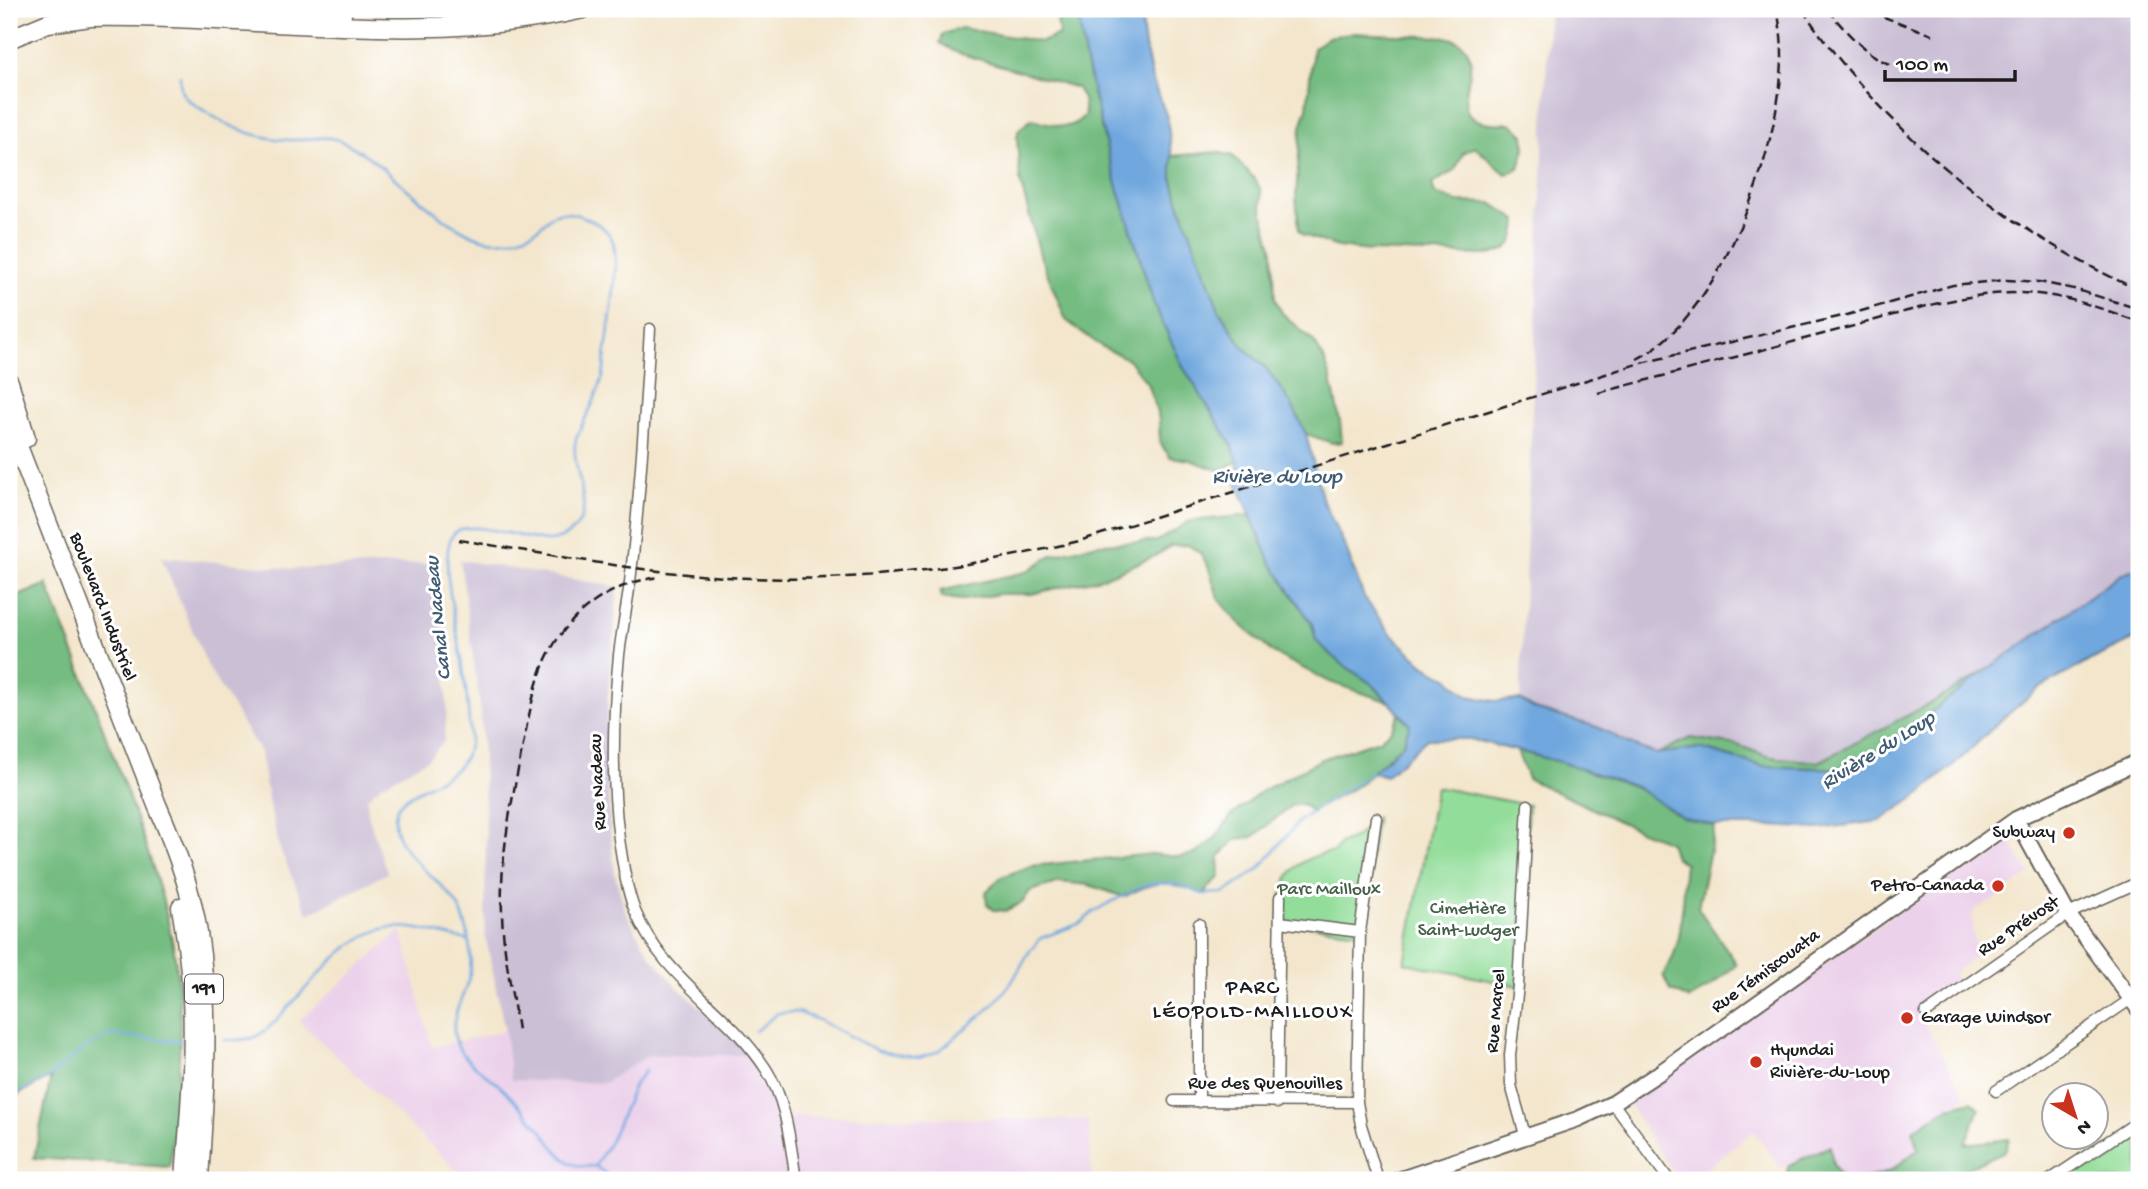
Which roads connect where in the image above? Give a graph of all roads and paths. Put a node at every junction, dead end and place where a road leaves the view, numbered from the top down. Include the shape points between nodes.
1 (279, 9) edge
2 (557, 9) edge
3 (583, 9) edge
4 (9, 39) edge
5 (650, 329) dead end
6 (9, 382) edge
7 (9, 423) edge
8 (53, 540) junction
9 (2139, 761) edge
10 (1528, 804) dead end
11 (157, 806) junction
12 (1376, 818) dead end
13 (2016, 819) junction
14 (2139, 882) edge
15 (1280, 897) dead end
16 (2068, 914) junction
17 (1280, 922) junction
18 (1199, 924) dead end
19 (1360, 932) junction
20 (2137, 1002) edge
21 (1926, 1013) dead end
22 (1996, 1091) dead end
23 (1174, 1101) dead end
24 (1199, 1102) junction
25 (1357, 1102) junction
26 (1277, 1103) junction
27 (1613, 1103) junction
28 (2139, 1121) edge
29 (1525, 1135) junction
30 (185, 1180) edge
31 (199, 1180) edge
32 (796, 1180) edge
33 (1378, 1180) edge
34 (1398, 1180) edge
35 (1669, 1180) edge
36 (2050, 1180) edge

1 - 2 highway via 422,19
3 - 4 highway via 527,20 430,27 90,17 48,23
5 - 32 street, Rue Nadeau via 643,450 613,739 625,879 635,911 656,950 766,1069 779,1096
6 - 8 highway
7 - 8 highway, Boulevard Industriel / 191
8 - 11 highway, Boulevard Industriel / 191
9 - 13 main road, Rue Témiscouata
10 - 29 street, Rue Marcel via 1510,1055 1511,1085
11 - 30 highway, Boulevard Industriel / 191 via 181,904 191,985 193,1055
11 - 31 highway, Boulevard Industriel / 191 via 176,850 198,932 206,1029
12 - 19 street
13 - 16 main road
13 - 27 main road, Rue Témiscouata
14 - 16 street, Rue Prévost
15 - 17 street
16 - 20 main road
16 - 21 street, Rue Prévost
17 - 19 street
17 - 26 street
18 - 24 street
19 - 25 street
20 - 22 street
23 - 24 street, Rue des Quenouilles
24 - 26 street, Rue des Quenouilles
25 - 26 street, Rue des Quenouilles
25 - 33 street
27 - 29 main road, Rue Témiscouata
27 - 35 street
28 - 36 street
29 - 34 main road, Rue Témiscouata

